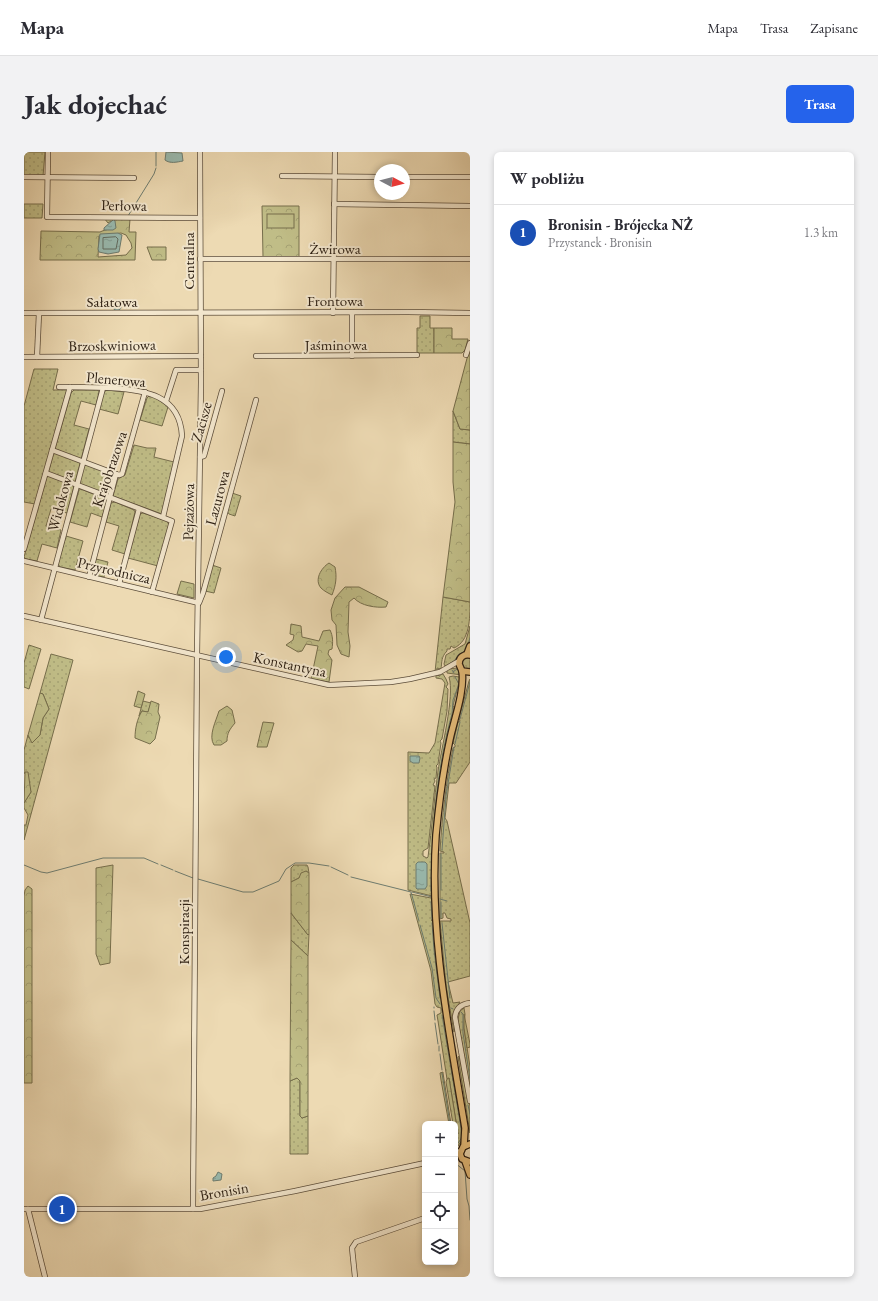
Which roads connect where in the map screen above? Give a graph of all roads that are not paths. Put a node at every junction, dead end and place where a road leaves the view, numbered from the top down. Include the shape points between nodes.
1 (48, 152) edge
2 (200, 152) edge
3 (335, 152) edge
4 (282, 176) dead end
5 (24, 177) edge
6 (47, 177) junction
7 (335, 177) junction
8 (374, 177) edge
9 (410, 177) edge
10 (470, 177) edge
11 (134, 178) dead end
12 (334, 204) junction
13 (470, 206) edge
14 (200, 218) junction
15 (200, 259) junction
16 (470, 259) edge
17 (334, 260) junction
18 (352, 312) junction
19 (24, 313) edge
20 (39, 313) junction
21 (200, 313) junction
22 (333, 313) junction
23 (470, 313) edge
24 (470, 343) edge
25 (417, 355) dead end
26 (466, 355) dead end
27 (201, 356) junction
28 (256, 356) dead end
29 (352, 356) junction
30 (24, 357) edge
31 (38, 357) junction
32 (201, 370) junction
33 (59, 387) dead end
34 (70, 387) junction
35 (103, 388) junction
36 (222, 391) dead end
37 (145, 392) junction
38 (256, 400) dead end
39 (166, 402) junction
40 (52, 450) junction
41 (200, 457) junction
42 (83, 462) junction
43 (46, 473) junction
44 (116, 474) junction
45 (77, 485) junction
46 (110, 498) junction
47 (139, 509) junction
48 (163, 517) junction
49 (24, 549) edge
50 (24, 561) edge
51 (54, 568) junction
52 (89, 577) junction
53 (119, 584) junction
54 (152, 592) junction
55 (199, 602) junction
56 (24, 616) edge
57 (41, 620) junction
58 (470, 646) edge
59 (469, 654) edge
60 (197, 655) junction
61 (459, 661) junction
62 (446, 669) junction
63 (461, 669) junction
64 (470, 672) edge
65 (462, 688) junction
66 (470, 1003) edge
67 (470, 1101) edge
68 (468, 1144) edge
69 (458, 1153) edge
70 (466, 1161) edge
71 (422, 1164) edge
72 (470, 1175) edge
73 (26, 1209) edge
74 (193, 1209) junction
75 (422, 1219) edge
76 (45, 1277) edge
77 (355, 1277) edge

1 - 6 street
2 - 14 street, Centralna
3 - 7 street
4 - 7 street
5 - 6 street
6 - 11 street
6 - 14 street, Perłowa via 47,217
7 - 8 street
7 - 12 street
9 - 10 street
12 - 13 street
12 - 17 street
14 - 15 street, Centralna
15 - 17 street, Żwirowa
15 - 21 street, Centralna
16 - 17 street, Żwirowa
17 - 22 street
18 - 22 street, Frontowa
18 - 23 street, Frontowa
18 - 29 street
19 - 20 street, Sałatowa
20 - 21 street, Sałatowa
20 - 31 street
21 - 22 street, Frontowa
21 - 27 street, Centralna
24 - 26 street
25 - 29 street, Jaśminowa
27 - 31 street, Brzoskwiniowa
27 - 32 street, Centralna
28 - 29 street, Jaśminowa
30 - 31 street, Brzoskwiniowa
32 - 39 street via 176,370
32 - 41 street, Pejzażowa
33 - 34 street, Plenerowa
34 - 35 street, Plenerowa
34 - 40 street
35 - 37 street, Plenerowa
35 - 42 street, Widokowa
36 - 41 street, Zacisze via 204,456
37 - 39 street, Plenerowa
37 - 44 street, Krajobrazowa via 122,474
38 - 55 street, Lazurowa
39 - 48 street, Plenerowa via 175,412 182,436
40 - 42 street
40 - 43 street
41 - 55 street, Pejzażowa
42 - 44 street
42 - 45 street, Widokowa
43 - 45 street
43 - 49 street
44 - 46 street, Krajobrazowa
45 - 46 street
45 - 51 street, Widokowa
46 - 47 street
46 - 52 street, Krajobrazowa
47 - 48 street
47 - 53 street
48 - 54 street via 172,521
50 - 51 street, Przyrodnicza
51 - 52 street, Przyrodnicza
51 - 57 street, Widokowa
52 - 53 street, Przyrodnicza
53 - 54 street, Przyrodnicza
54 - 55 street, Przyrodnicza
55 - 60 street, Pejzażowa
56 - 57 street, Konstantyna
57 - 60 street, Konstantyna
58 - 59 main road
59 - 61 main road via 461,657
60 - 62 street, Konstantyna via 329,685 392,682
60 - 74 street, Konspiracji
61 - 62 street
61 - 63 main road
62 - 63 street
63 - 64 main road
63 - 65 main road
64 - 65 main road
65 - 68 main road via 448,745 441,790 435,894 440,975
66 - 67 street via 460,1006 455,1016
68 - 69 main road
69 - 70 main road
70 - 72 main road
71 - 74 street, Bronisin
73 - 74 street, Bronisin
73 - 76 street
75 - 77 street via 356,1242 352,1248

